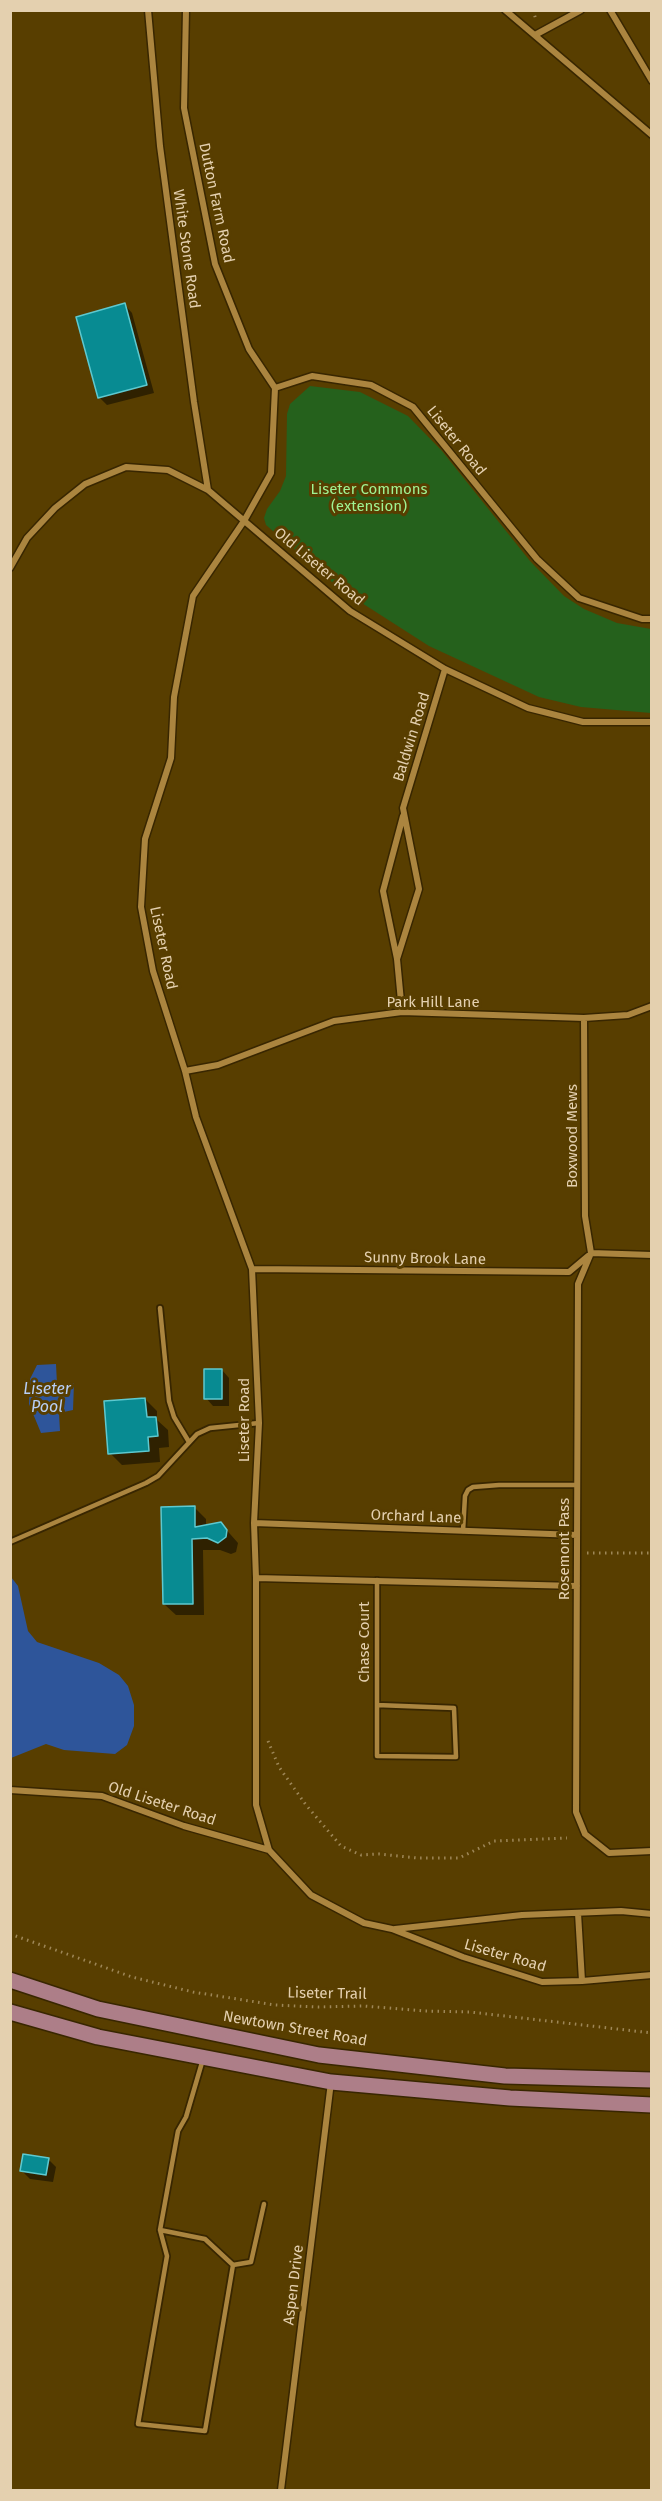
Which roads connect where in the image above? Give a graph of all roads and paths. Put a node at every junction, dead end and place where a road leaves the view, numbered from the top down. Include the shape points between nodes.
1 (148, 10) edge
2 (186, 10) edge
3 (505, 10) edge
4 (533, 10) edge
5 (581, 10) edge
6 (610, 10) edge
7 (536, 21) dead end
8 (535, 35) junction
9 (651, 81) edge
10 (651, 135) edge
11 (275, 388) junction
12 (208, 490) junction
13 (244, 521) junction
14 (10, 568) edge
15 (651, 619) edge
16 (445, 669) junction
17 (651, 722) edge
18 (404, 811) junction
19 (397, 959) junction
20 (651, 1006) edge
21 (402, 1012) junction
22 (584, 1018) junction
23 (185, 1071) junction
24 (591, 1253) junction
25 (651, 1255) edge
26 (252, 1269) junction
27 (160, 1308) dead end
28 (259, 1423) junction
29 (189, 1442) junction
30 (577, 1485) junction
31 (254, 1523) junction
32 (463, 1531) junction
33 (577, 1535) junction
34 (10, 1542) edge
35 (577, 1553) junction
36 (651, 1553) edge
37 (256, 1578) junction
38 (377, 1580) junction
39 (577, 1586) junction
40 (377, 1705) junction
41 (268, 1741) dead end
42 (10, 1790) edge
43 (567, 1838) dead end
44 (269, 1850) junction
45 (651, 1851) edge
46 (578, 1913) junction
47 (651, 1914) edge
48 (392, 1929) junction
49 (10, 1934) edge
50 (651, 1975) edge
51 (10, 1980) edge
52 (582, 1981) junction
53 (10, 2012) edge
54 (651, 2033) edge
55 (204, 2057) junction
56 (651, 2080) edge
57 (331, 2082) junction
58 (651, 2104) edge
59 (264, 2205) dead end
60 (160, 2230) junction
61 (232, 2265) junction
62 (281, 2490) edge

1 - 12 street, White Stone Road via 160,146
2 - 11 street, Dutton Farm Road via 184,108 215,264 249,349
3 - 8 street
4 - 7 path
5 - 8 street
6 - 9 street
8 - 10 street
11 - 13 street, Liseter Road via 271,473
11 - 15 street, Liseter Road via 312,376 371,386 413,407 537,559 579,598
12 - 13 street, Old Liseter Road
12 - 14 street, Old Liseter Road via 168,470 126,467 85,484 55,508 27,538
13 - 16 street, Old Liseter Road via 350,611
13 - 23 street, Liseter Road via 193,596 174,697 171,758 145,839 141,907 153,971
16 - 17 street, Old Liseter Road via 528,708 583,722
16 - 18 street, Baldwin Road
18 - 19 street, Baldwin Road via 383,891
18 - 19 street, Baldwin Road via 419,889
19 - 21 street, Baldwin Road
20 - 22 street, Park Hill Lane via 628,1015
21 - 22 street, Park Hill Lane
21 - 23 street, Park Hill Lane via 333,1021 218,1065
22 - 24 street, Boxwood Mews via 585,1216
23 - 26 street, Liseter Road via 196,1117
24 - 25 street
24 - 26 street, Sunny Brook Lane via 569,1272
24 - 30 street, Rosemont Pass via 578,1284
26 - 28 street, Liseter Road
27 - 29 lane via 170,1401 174,1417
28 - 29 lane via 210,1428
28 - 31 street, Liseter Road
29 - 34 lane via 146,1484
30 - 32 lane via 473,1487 465,1496
30 - 33 street, Rosemont Pass
31 - 32 street, Orchard Lane
31 - 37 street, Liseter Road
32 - 33 street, Orchard Lane
33 - 35 street, Rosemont Pass
35 - 36 path
35 - 39 street, Rosemont Pass
37 - 38 street
37 - 44 street, Liseter Road via 256,1804
38 - 39 street
38 - 40 lane, Chase Court
39 - 45 street, Rosemont Pass via 576,1812 585,1834 609,1853
40 - 40 lane, Chase Court via 377,1756 456,1757 454,1708
41 - 43 path via 279,1767 306,1805 341,1846 361,1855 459,1857 494,1841
42 - 44 street, Old Liseter Road via 102,1796 184,1826
44 - 48 street, Liseter Road via 311,1894 364,1923
46 - 47 street, Liseter Road
46 - 48 street, Liseter Road
46 - 52 street
48 - 52 street, Liseter Road via 542,1982
49 - 54 path, Liseter Trail via 132,1977 275,2005 470,2012
50 - 52 street, Liseter Road
51 - 56 main road, Newtown Street Road via 98,2009 320,2055 505,2076
53 - 55 main road via 98,2037
55 - 57 main road
55 - 60 lane via 178,2131
57 - 58 main road via 510,2098
57 - 62 street, Aspen Drive
59 - 61 lane via 251,2262
60 - 61 lane via 205,2239
60 - 61 lane via 167,2256 138,2424 205,2431

